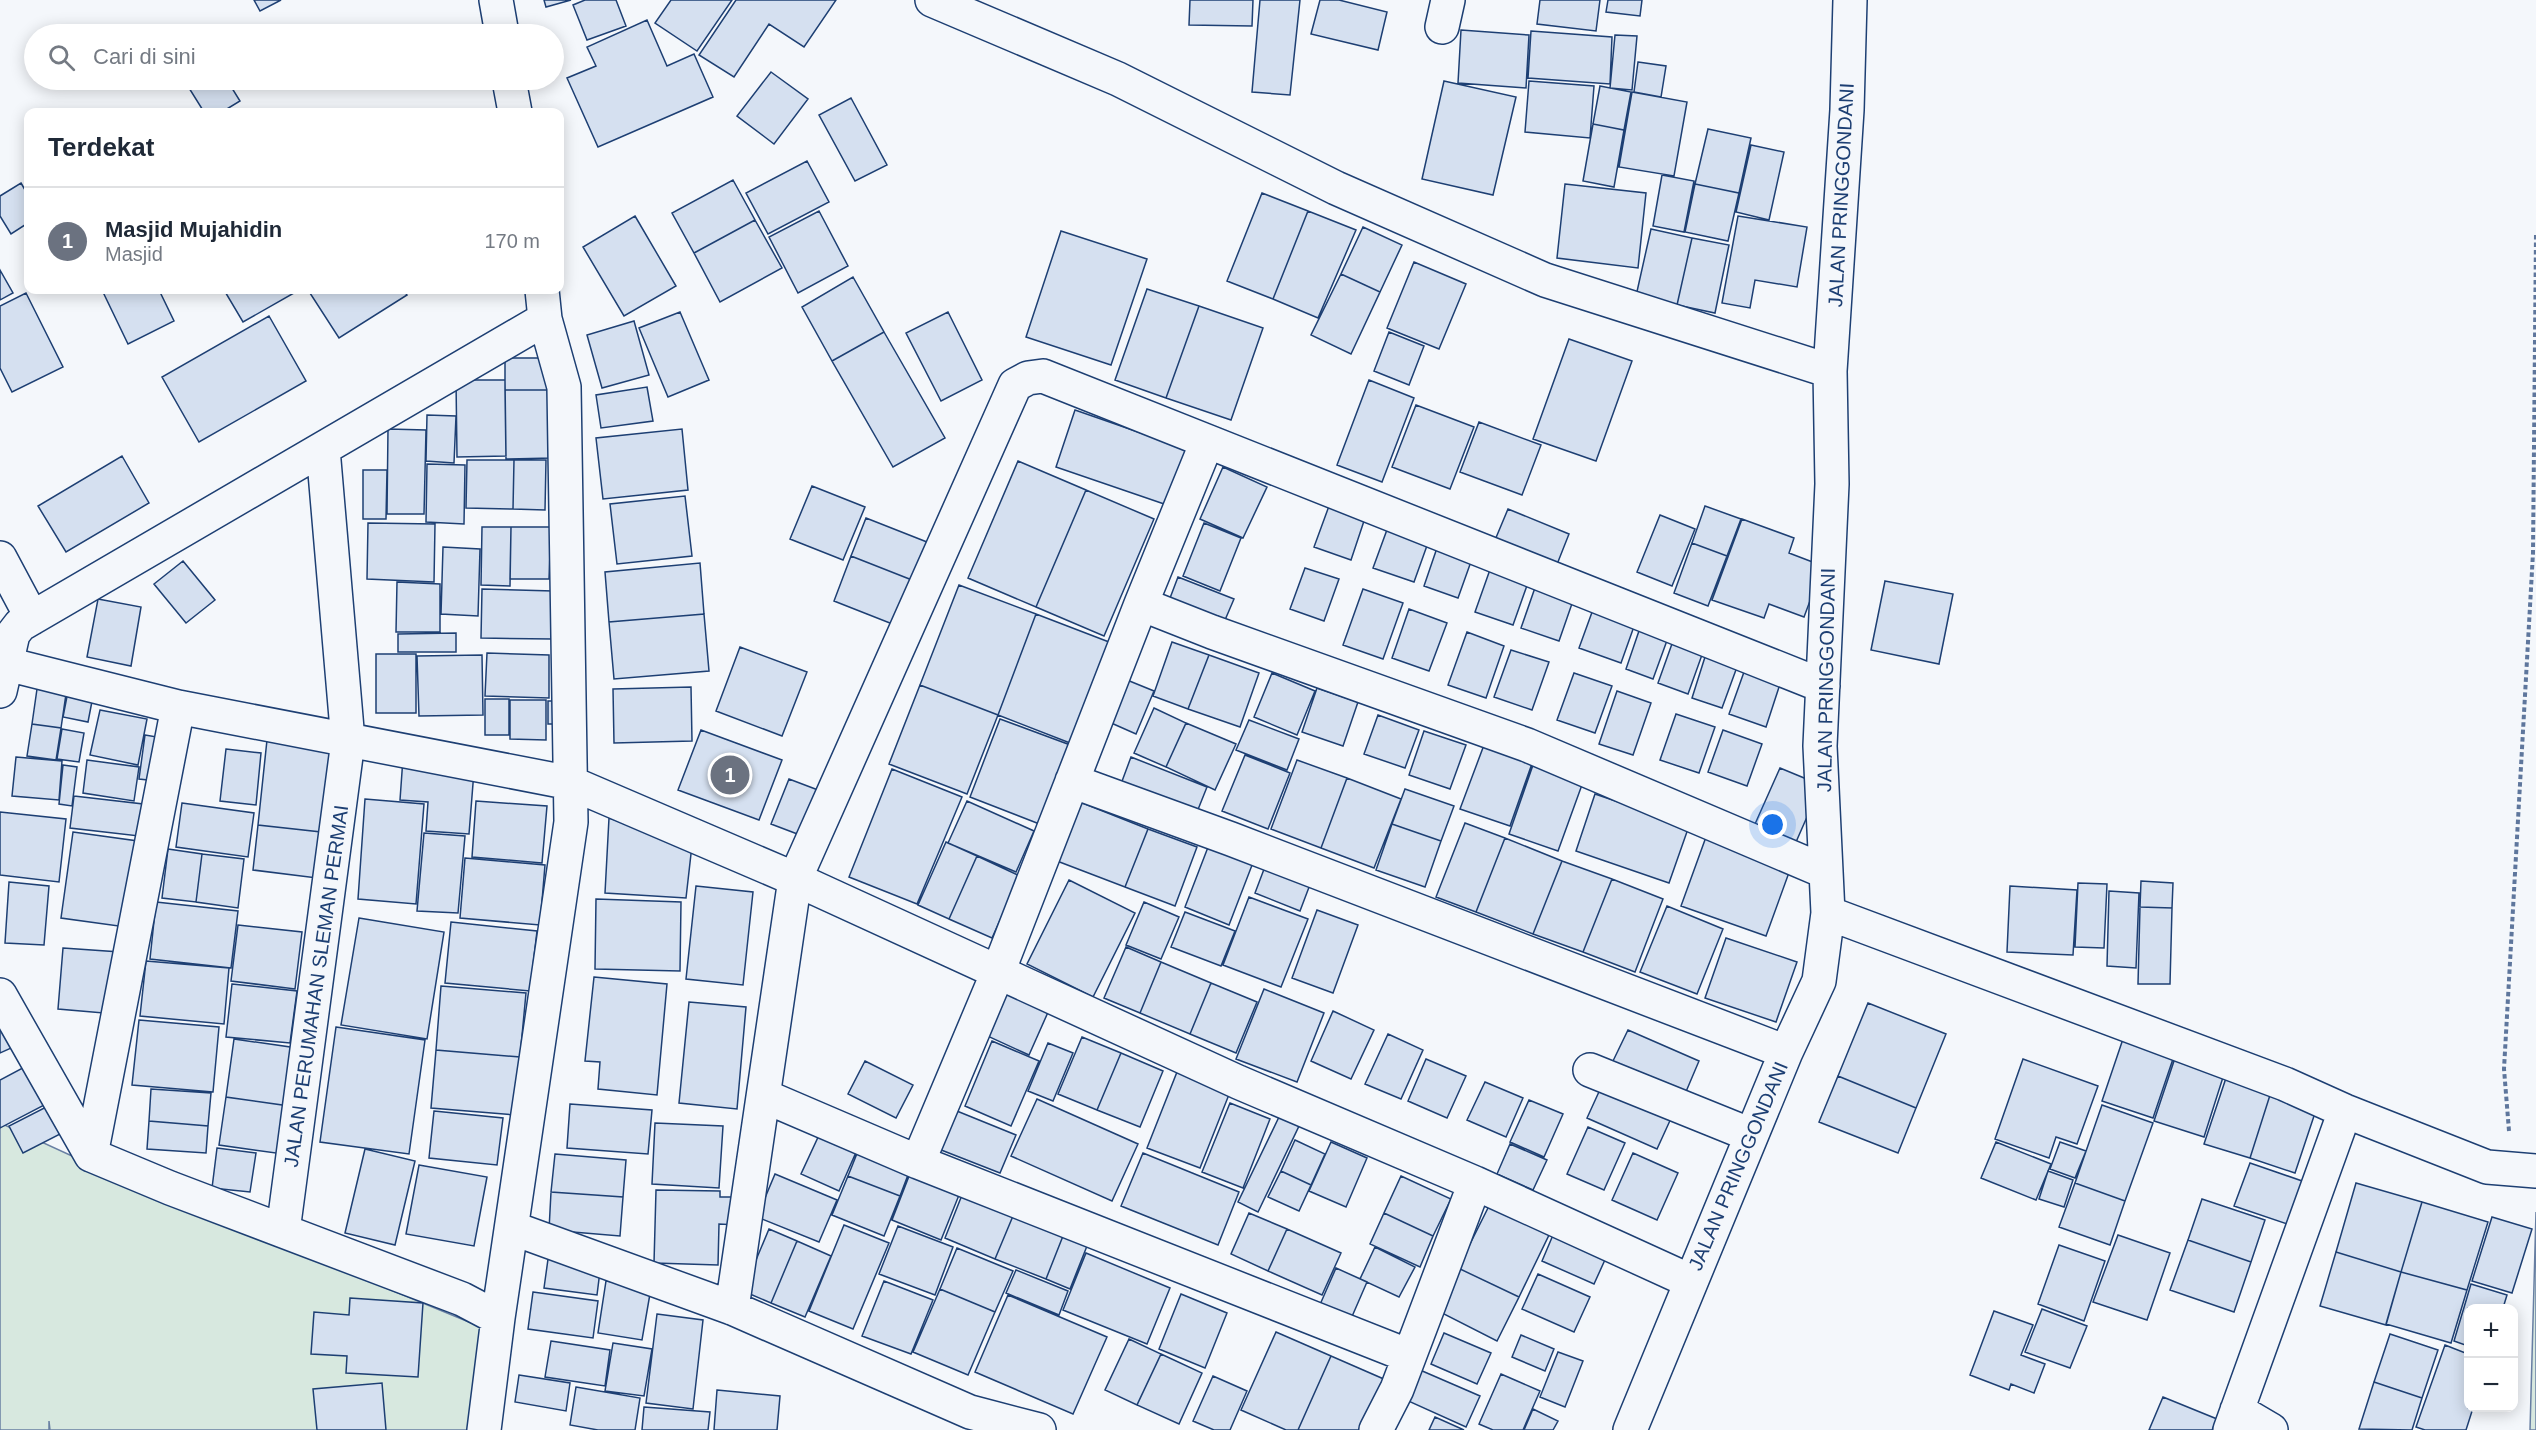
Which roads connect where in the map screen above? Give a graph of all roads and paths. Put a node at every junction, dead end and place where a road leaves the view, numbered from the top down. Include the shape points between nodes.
1 (495, 0) edge
2 (932, 0) edge
3 (1850, 0) edge
4 (500, 24) edge
5 (511, 90) edge
6 (514, 108) edge
7 (2536, 233) edge
8 (544, 304) edge
9 (1830, 371) junction
10 (1207, 442) junction
11 (323, 449) junction
12 (0, 558) edge
13 (1140, 604) junction
14 (32, 618) junction
15 (4, 677) edge
16 (1823, 686) junction
17 (178, 707) junction
18 (348, 741) junction
19 (1072, 781) junction
20 (572, 783) junction
21 (1826, 872) junction
22 (795, 879) junction
23 (1828, 913) junction
24 (998, 972) junction
25 (0, 995) edge
26 (1786, 1052) junction
27 (1590, 1070) dead end
28 (764, 1096) junction
29 (2345, 1111) junction
30 (1751, 1135) junction
31 (91, 1155) junction
32 (918, 1162) junction
33 (2524, 1170) edge
34 (1475, 1183) junction
35 (512, 1228) junction
36 (284, 1231) junction
37 (1690, 1281) junction
38 (732, 1308) junction
39 (498, 1318) junction
40 (1409, 1356) junction
41 (2233, 1420) edge
42 (968, 1421) edge
43 (484, 1430) edge
44 (1039, 1430) edge
45 (1376, 1430) edge
46 (1630, 1430) edge
47 (2271, 1430) edge

1 - 4 street
2 - 9 street via 1118,78 1336,188 1545,280
3 - 9 street, JALAN PRINGGONDANI
5 - 6 street
7 - 33 path via 2533,553 2504,1069
8 - 11 street via 499,347
8 - 20 street via 564,387
9 - 16 street, JALAN PRINGGONDANI via 1832,484
10 - 13 street
10 - 16 street
10 - 22 street via 1043,376 1015,385
11 - 14 street
11 - 18 street, JALAN PERUMAHAN SLEMAN PERMAI
12 - 14 street
13 - 19 street
13 - 21 street via 1527,745
14 - 15 street via 14,634
15 - 17 street
16 - 21 street, JALAN PRINGGONDANI via 1820,746
17 - 18 street
17 - 31 street
18 - 20 street
18 - 36 street, JALAN PERUMAHAN SLEMAN PERMAI
19 - 24 street
19 - 26 street
20 - 22 street
20 - 35 street via 572,822
21 - 23 street, JALAN PRINGGONDANI
22 - 24 street
22 - 28 street
23 - 26 street, JALAN PRINGGONDANI via 1819,981
23 - 29 street via 2274,1080
24 - 32 street
24 - 34 street via 1238,1082
25 - 31 street
26 - 30 street, JALAN PRINGGONDANI
27 - 30 street
28 - 32 street
28 - 38 street
29 - 33 street via 2487,1167
29 - 41 street
30 - 37 street, JALAN PRINGGONDANI
31 - 36 street
32 - 40 street
34 - 37 street
34 - 40 street
35 - 38 street
35 - 39 street
36 - 39 street via 462,1299
37 - 46 street, JALAN PRINGGONDANI
38 - 42 street
39 - 43 street
40 - 45 street
41 - 47 street
42 - 44 street

